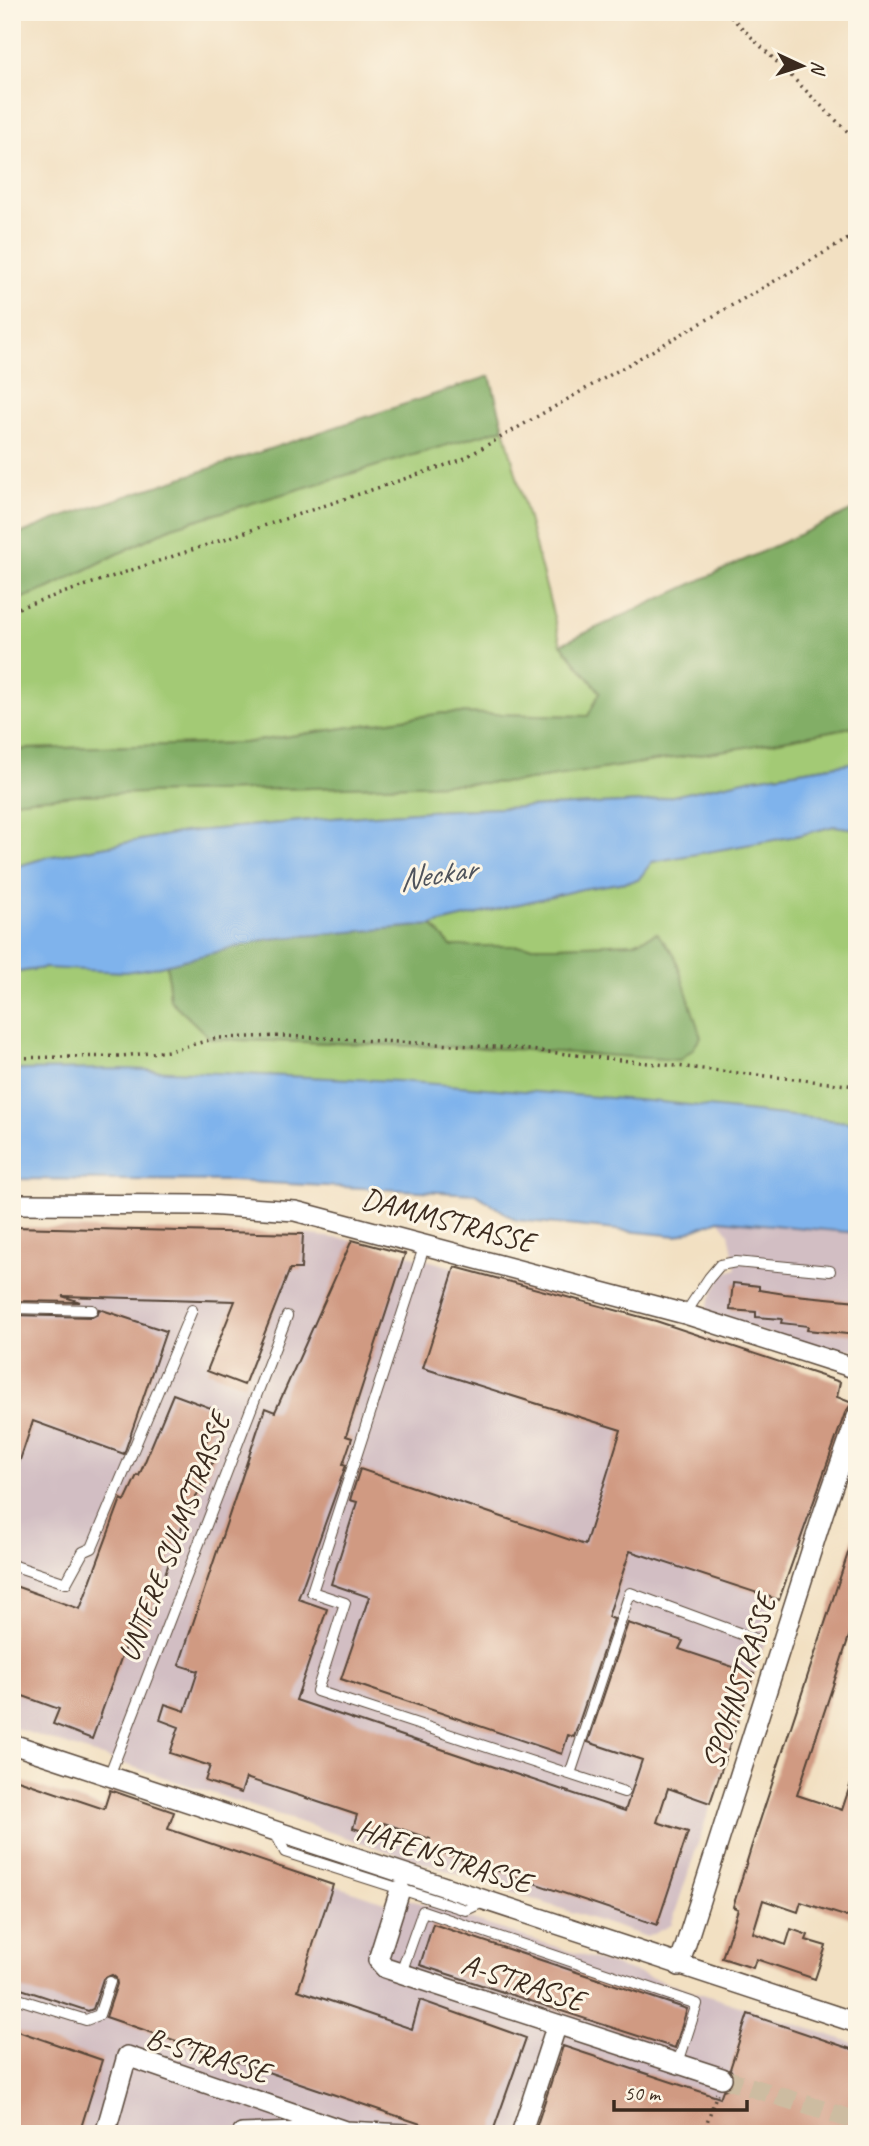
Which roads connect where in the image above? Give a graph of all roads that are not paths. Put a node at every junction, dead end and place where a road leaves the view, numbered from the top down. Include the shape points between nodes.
1 (12, 1204) edge
2 (425, 1244) junction
3 (830, 1271) dead end
4 (12, 1308) edge
5 (92, 1310) dead end
6 (192, 1310) dead end
7 (685, 1314) junction
8 (287, 1316) dead end
9 (857, 1369) edge
10 (857, 1417) edge
11 (12, 1566) edge
12 (755, 1639) dead end
13 (12, 1744) edge
14 (570, 1774) junction
15 (109, 1776) junction
16 (624, 1792) dead end
17 (274, 1831) junction
18 (400, 1890) junction
19 (486, 1901) junction
20 (679, 1966) junction
21 (401, 1973) junction
22 (110, 1982) dead end
23 (857, 1996) edge
24 (12, 1997) edge
25 (853, 2022) edge
26 (557, 2024) junction
27 (678, 2063) junction
28 (722, 2078) tunnel mouth
29 (345, 2131) junction
30 (105, 2134) edge
31 (242, 2134) edge
32 (405, 2134) edge
33 (521, 2134) edge

1 - 2 street, DAMMSTRASSE via 207,1205 295,1211
2 - 7 street, DAMMSTRASSE
2 - 14 lane via 312,1592 345,1603 317,1691
3 - 7 lane via 736,1262 720,1265
4 - 5 lane
6 - 11 lane via 92,1548 83,1552 66,1583
7 - 9 street, DAMMSTRASSE
8 - 15 lane, UNTERE SULMSTRASSE
10 - 20 street, SPOHNSTRASSE
12 - 14 lane via 630,1593
13 - 15 street, HAFENSTRASSE
14 - 16 lane
15 - 17 street, HAFENSTRASSE
17 - 18 lane via 285,1852
17 - 19 street, HAFENSTRASSE
18 - 19 lane via 466,1910
18 - 21 street, A-STRASSE via 378,1960 385,1968
19 - 20 street, HAFENSTRASSE
20 - 25 street, HAFENSTRASSE
21 - 26 street, A-STRASSE
21 - 27 lane via 423,1911 697,2004
22 - 24 lane via 99,2015 86,2020
23 - 25 lane
26 - 27 street, A-STRASSE
26 - 33 street
27 - 28 street, A-STRASSE
29 - 30 street, B-STRASSE via 127,2056
29 - 31 street, B-STRASSE
29 - 32 street, B-STRASSE

